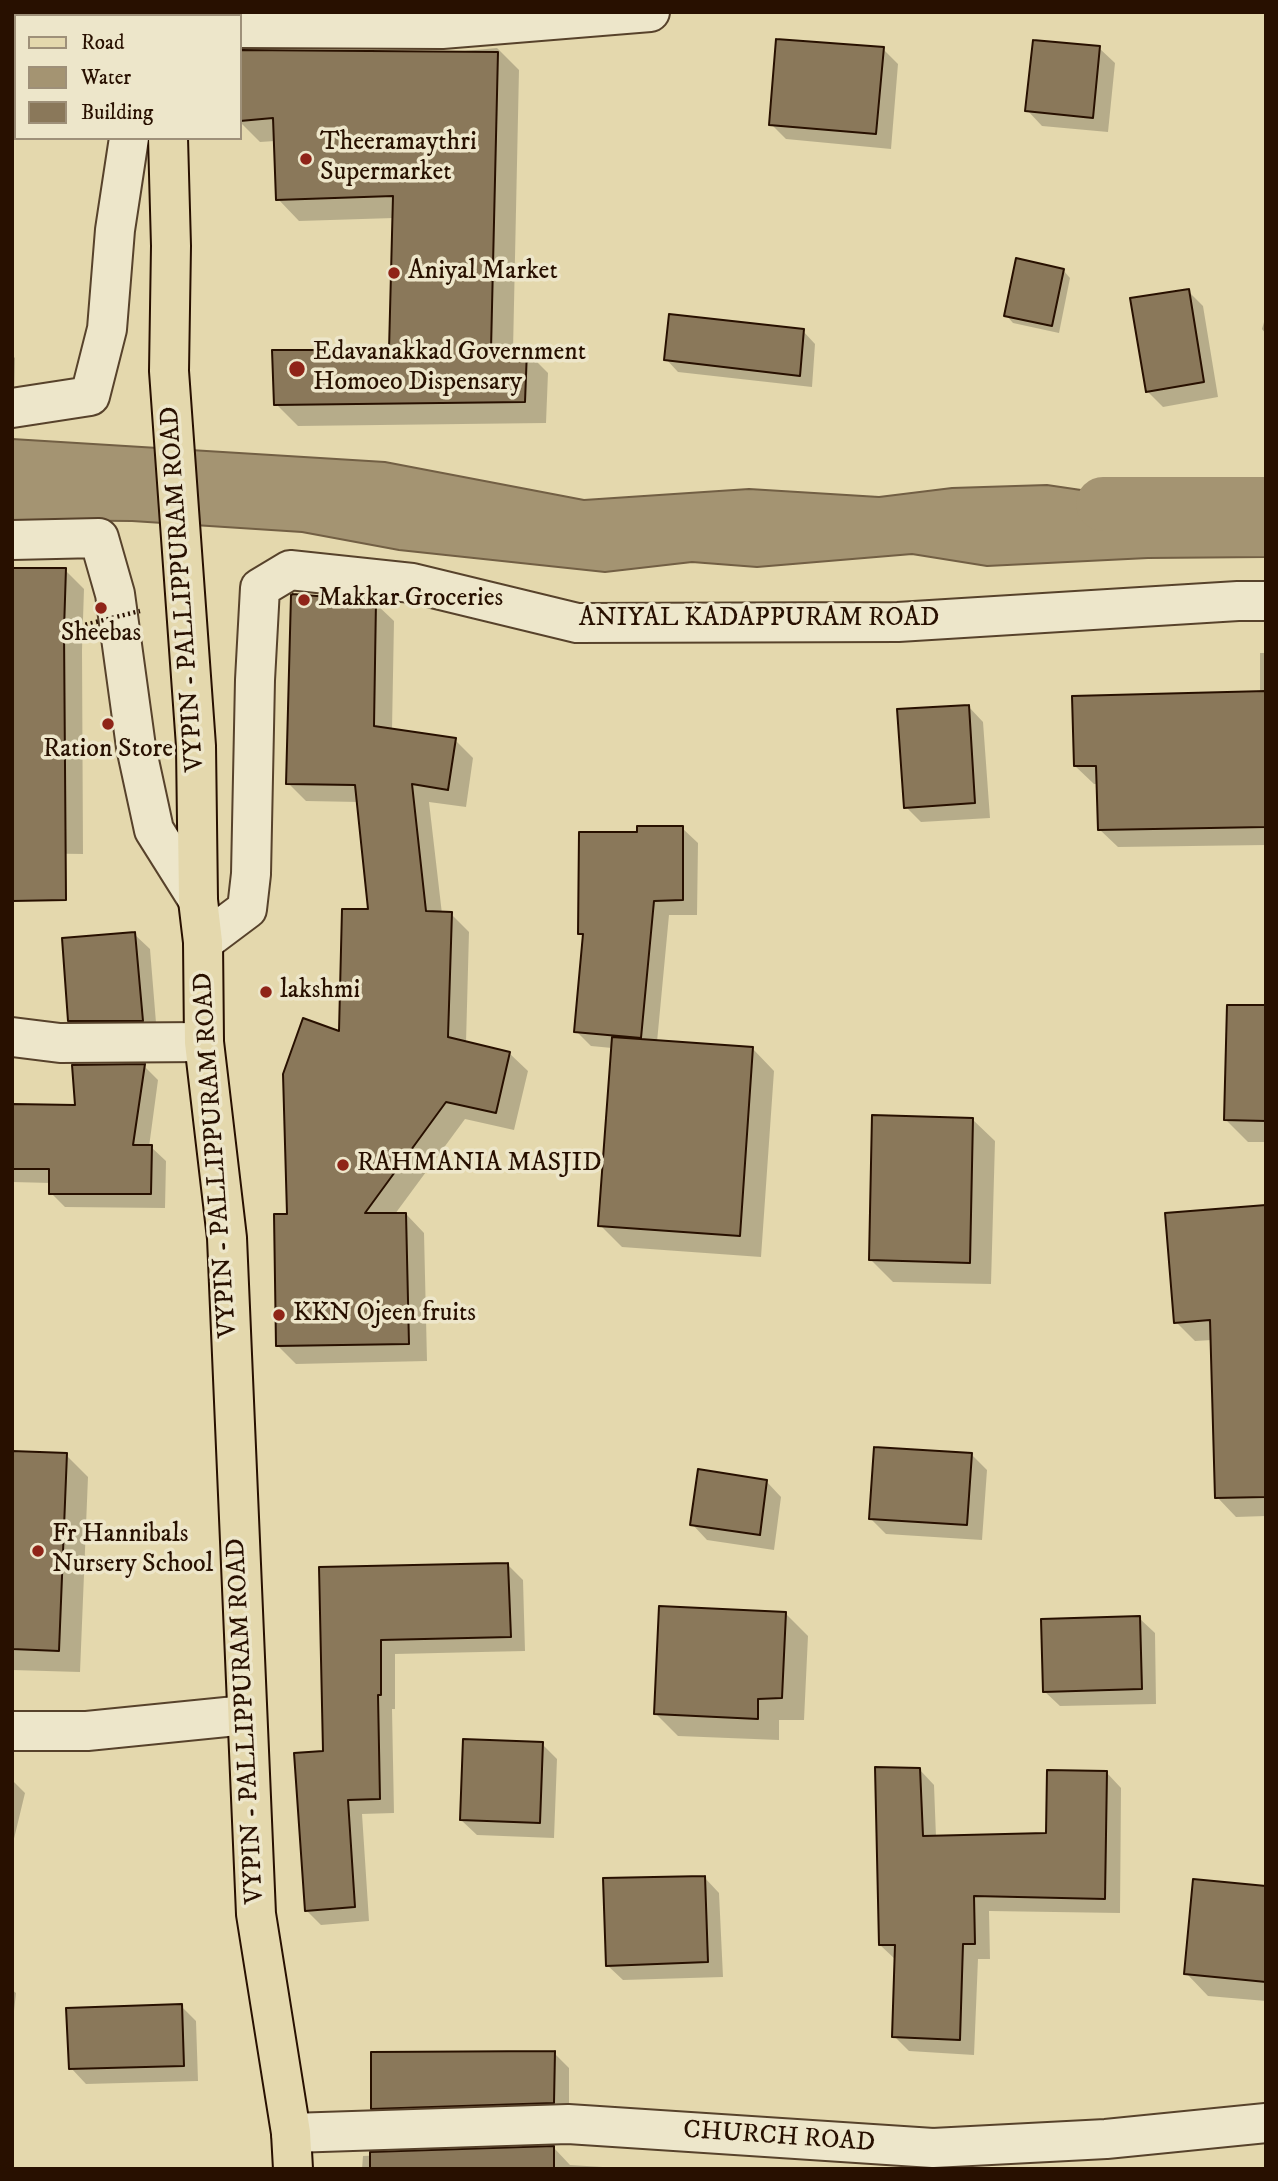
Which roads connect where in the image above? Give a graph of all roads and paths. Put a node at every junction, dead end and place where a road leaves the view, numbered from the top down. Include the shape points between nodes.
1 (650, 12) edge
2 (242, 28) edge
3 (129, 140) edge
4 (168, 141) edge
5 (12, 408) edge
6 (12, 540) edge
7 (1266, 601) edge
8 (140, 611) dead end
9 (64, 630) dead end
10 (198, 900) junction
11 (203, 942) junction
12 (12, 1037) edge
13 (204, 1042) junction
14 (246, 1715) junction
15 (12, 1731) edge
16 (1266, 2123) edge
17 (292, 2151) edge

1 - 2 street via 442,29
3 - 5 street via 107,329 90,397
4 - 10 main road, VYPIN - PALLIPPURAM ROAD via 169,372 196,746
6 - 10 street via 99,538 115,594 136,747 154,830
7 - 11 street, ANIYAL KADAPPURAM ROAD via 898,622 577,624 412,583 290,570 260,588 247,909
8 - 9 path, bridge
10 - 11 main road, VYPIN - PALLIPPURAM ROAD
11 - 13 main road, VYPIN - PALLIPPURAM ROAD
12 - 13 street via 60,1043
13 - 14 main road, VYPIN - PALLIPPURAM ROAD via 227,1238
14 - 15 street via 88,1731
14 - 17 main road, VYPIN - PALLIPPURAM ROAD via 256,1914
16 - 17 street, CHURCH ROAD via 933,2148 568,2123

